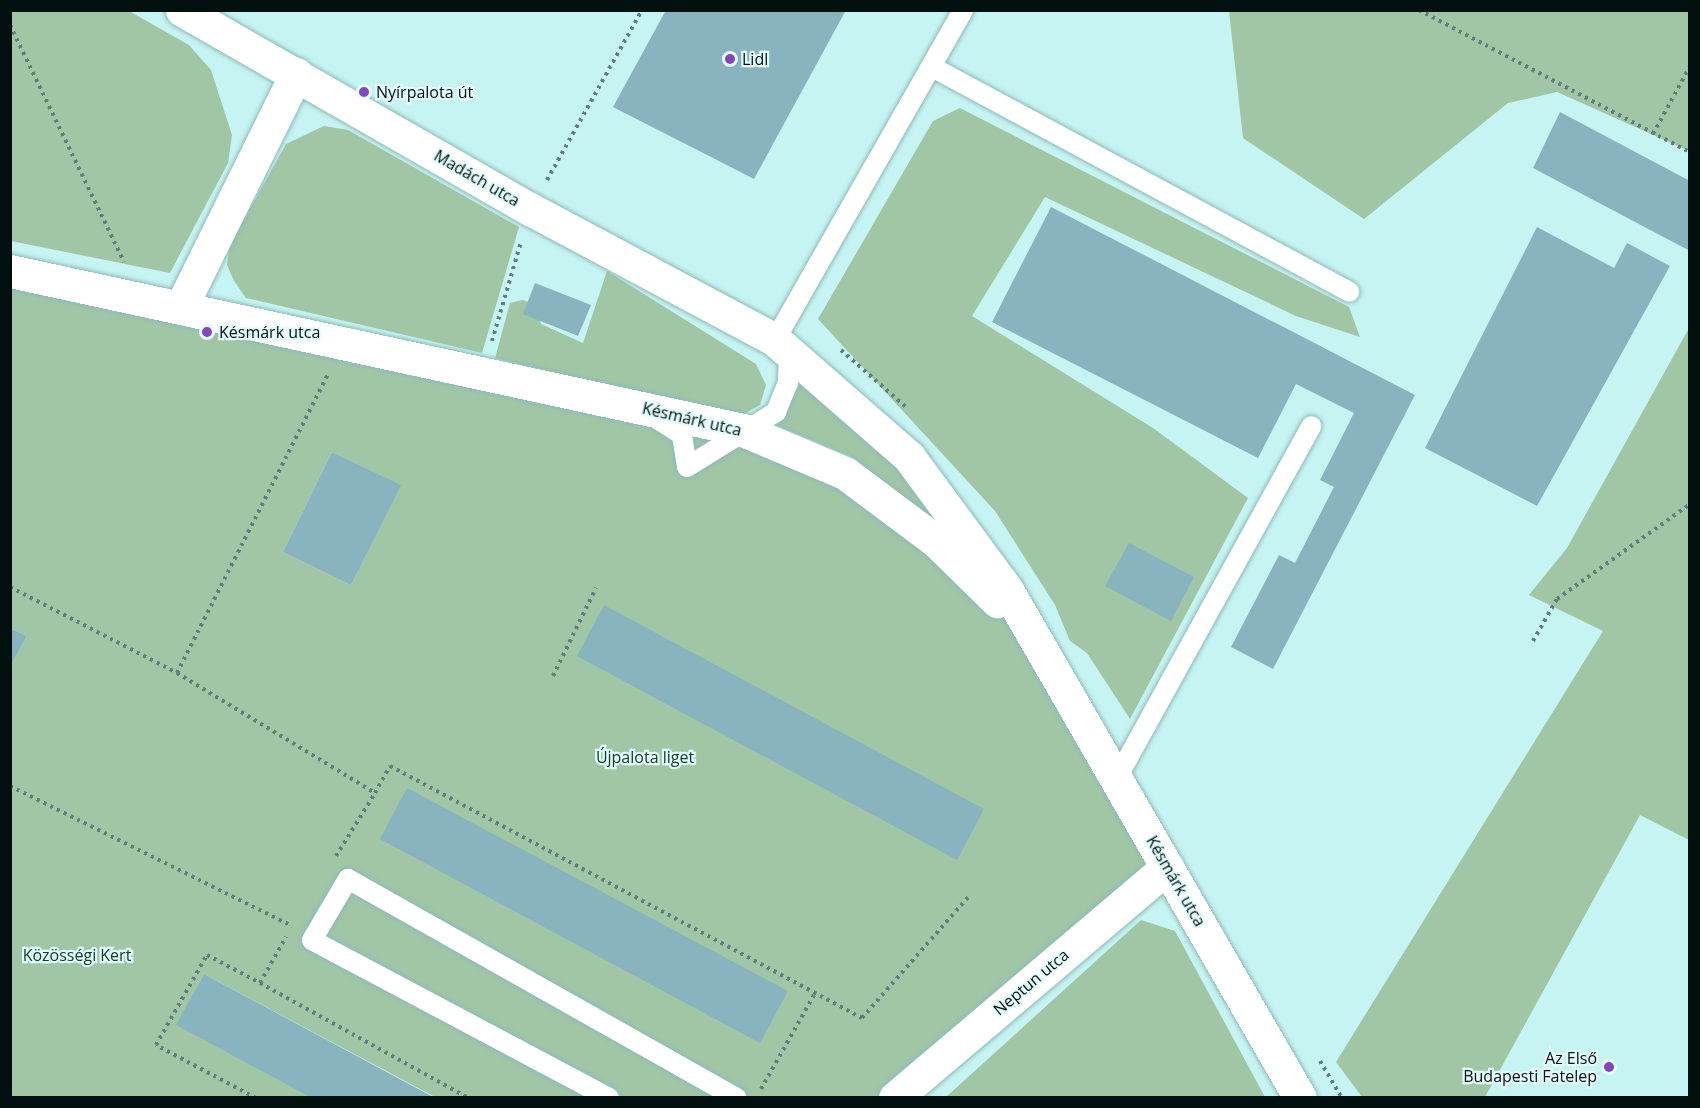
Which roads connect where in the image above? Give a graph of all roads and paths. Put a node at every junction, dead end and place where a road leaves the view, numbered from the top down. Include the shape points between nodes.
1 (182, 10) edge
2 (642, 10) edge
3 (963, 10) edge
4 (1419, 10) edge
5 (10, 25) edge
6 (1689, 66) edge
7 (932, 67) junction
8 (296, 74) junction
9 (1653, 134) junction
10 (1689, 152) edge
11 (530, 209) junction
12 (10, 272) edge
13 (1349, 292) dead end
14 (123, 295) junction
15 (180, 307) junction
16 (782, 346) junction
17 (331, 369) dead end
18 (482, 374) junction
19 (621, 403) junction
20 (1311, 426) dead end
21 (743, 430) junction
22 (1689, 504) edge
23 (10, 587) edge
24 (596, 588) dead end
25 (1533, 641) dead end
26 (1051, 665) junction
27 (177, 674) junction
28 (553, 676) dead end
29 (1117, 778) junction
30 (10, 786) edge
31 (375, 793) junction
32 (333, 860) dead end
33 (1167, 867) junction
34 (970, 894) dead end
35 (298, 917) dead end
36 (292, 926) junction
37 (260, 983) junction
38 (815, 993) junction
39 (750, 1084) dead end
40 (256, 1098) edge
41 (468, 1098) edge
42 (609, 1098) edge
43 (736, 1098) edge
44 (894, 1098) edge
45 (1300, 1098) edge

1 - 8 street, Madách utca
2 - 11 path
3 - 7 lane
4 - 9 path
5 - 14 path via 129,272
6 - 9 path
7 - 13 lane
7 - 16 lane
8 - 11 street, Madách utca
8 - 15 street
9 - 10 path
11 - 16 street, Madách utca
11 - 18 path
12 - 14 street, Késmárk utca
14 - 15 street, Késmárk utca
15 - 18 street, Késmárk utca
16 - 21 lane via 788,383 776,412
16 - 26 street, Késmárk utca via 909,458 980,550
17 - 27 path
18 - 19 street, Késmárk utca
19 - 21 street, Késmárk utca
19 - 21 lane via 674,426 687,448 687,467
20 - 29 lane
21 - 26 street, Késmárk utca via 845,473 892,506 991,594
22 - 25 path via 1557,599
23 - 27 path
24 - 28 path
26 - 29 street, Késmárk utca
27 - 31 path
29 - 33 street, Késmárk utca
30 - 36 path
31 - 32 path
31 - 38 path via 390,766
33 - 44 street, Neptun utca
33 - 45 street, Késmárk utca
34 - 38 path via 862,1018
35 - 36 path
36 - 37 path
37 - 40 path via 207,955 156,1045
37 - 41 path
38 - 39 path via 760,1090
42 - 43 lane via 312,940 348,879

